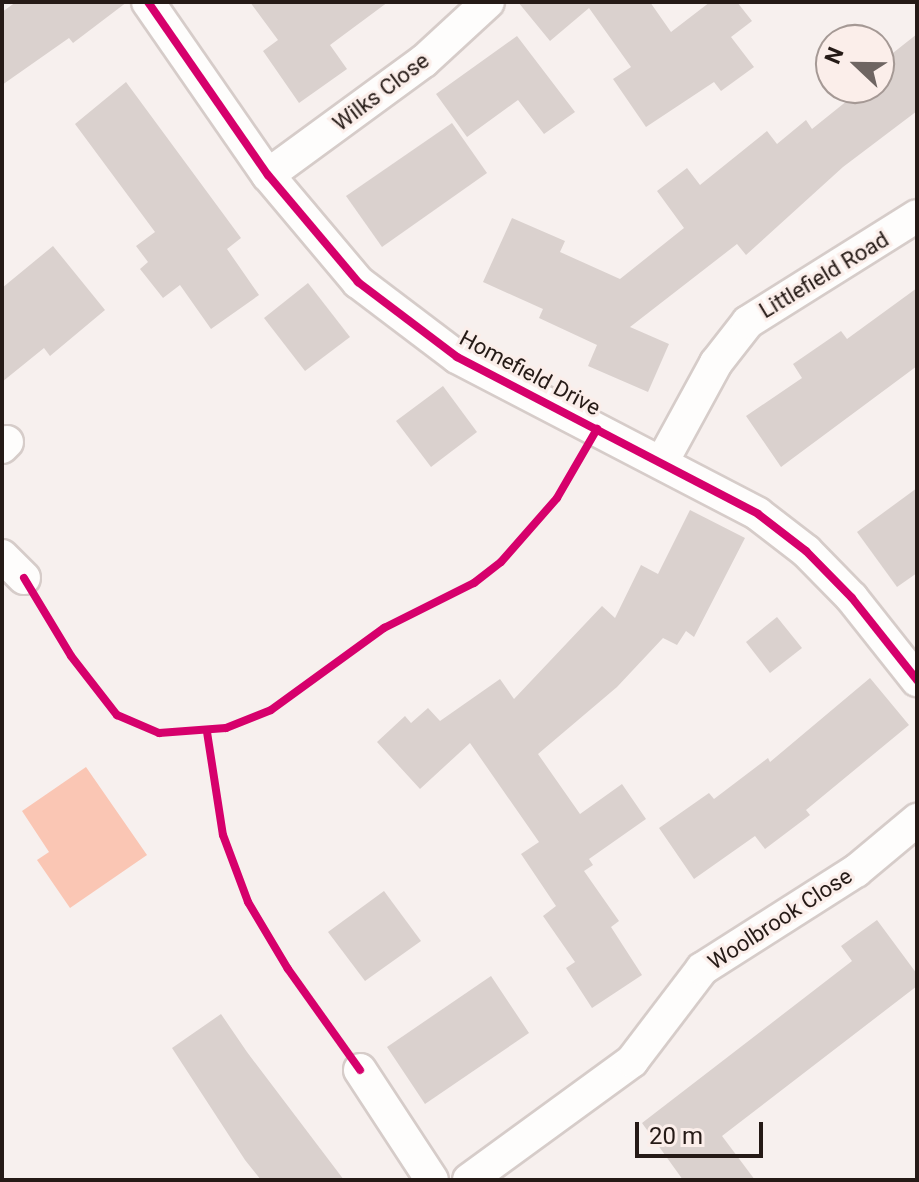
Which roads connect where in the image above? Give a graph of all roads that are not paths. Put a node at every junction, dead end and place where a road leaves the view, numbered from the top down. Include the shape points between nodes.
1 (148, 2) edge
2 (488, 2) edge
3 (268, 175) junction
4 (917, 216) edge
5 (662, 462) junction
6 (917, 680) edge
7 (917, 820) edge
8 (360, 1070) dead end
9 (432, 1180) edge
10 (469, 1180) edge

1 - 3 street, Homefield Drive
2 - 3 street, Wilks Close via 424,61
3 - 5 street, Homefield Drive via 358,282 427,337 488,375
4 - 5 street, Littlefield Road via 748,322 716,363
5 - 6 street, Homefield Drive via 758,514 806,551 852,598
7 - 10 street, Woolbrook Close via 856,871 702,969 632,1061
8 - 9 street

